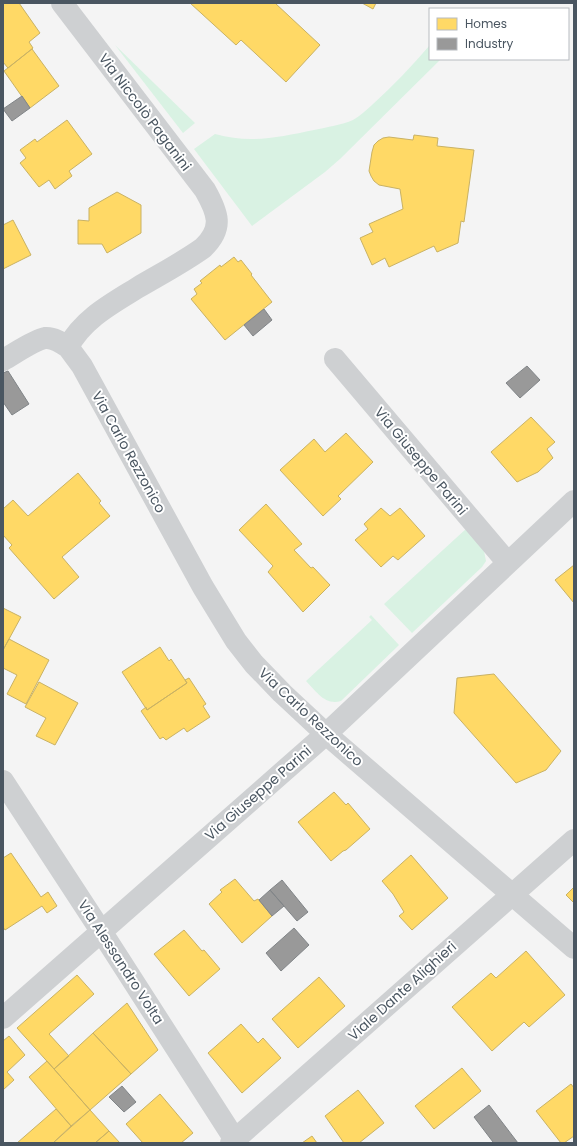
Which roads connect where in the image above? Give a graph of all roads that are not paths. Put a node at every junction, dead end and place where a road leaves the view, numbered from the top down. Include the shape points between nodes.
1 (62, 3) edge
2 (68, 347) junction
3 (335, 359) dead end
4 (3, 360) edge
5 (574, 501) edge
6 (507, 562) junction
7 (326, 734) junction
8 (3, 781) edge
9 (574, 840) edge
10 (512, 894) junction
11 (101, 931) junction
12 (574, 948) edge
13 (3, 1018) edge
14 (234, 1142) edge

1 - 2 street, Via Niccolò Paganini via 205,190 218,218 214,236 203,248 102,310 83,326
2 - 4 street via 46,338
2 - 7 street, Via Carlo Rezzonico via 86,373 232,635 254,664
3 - 6 street, Via Giuseppe Parini
5 - 6 street, Via Giuseppe Parini
6 - 7 street, Via Giuseppe Parini
7 - 10 street, Via Carlo Rezzonico
7 - 11 street, Via Giuseppe Parini
8 - 11 street, Via Alessandro Volta
9 - 10 street, Viale Dante Alighieri
10 - 12 street, Via Carlo Rezzonico
10 - 14 street, Viale Dante Alighieri
11 - 13 street, Via Giuseppe Parini
11 - 14 street, Via Alessandro Volta

